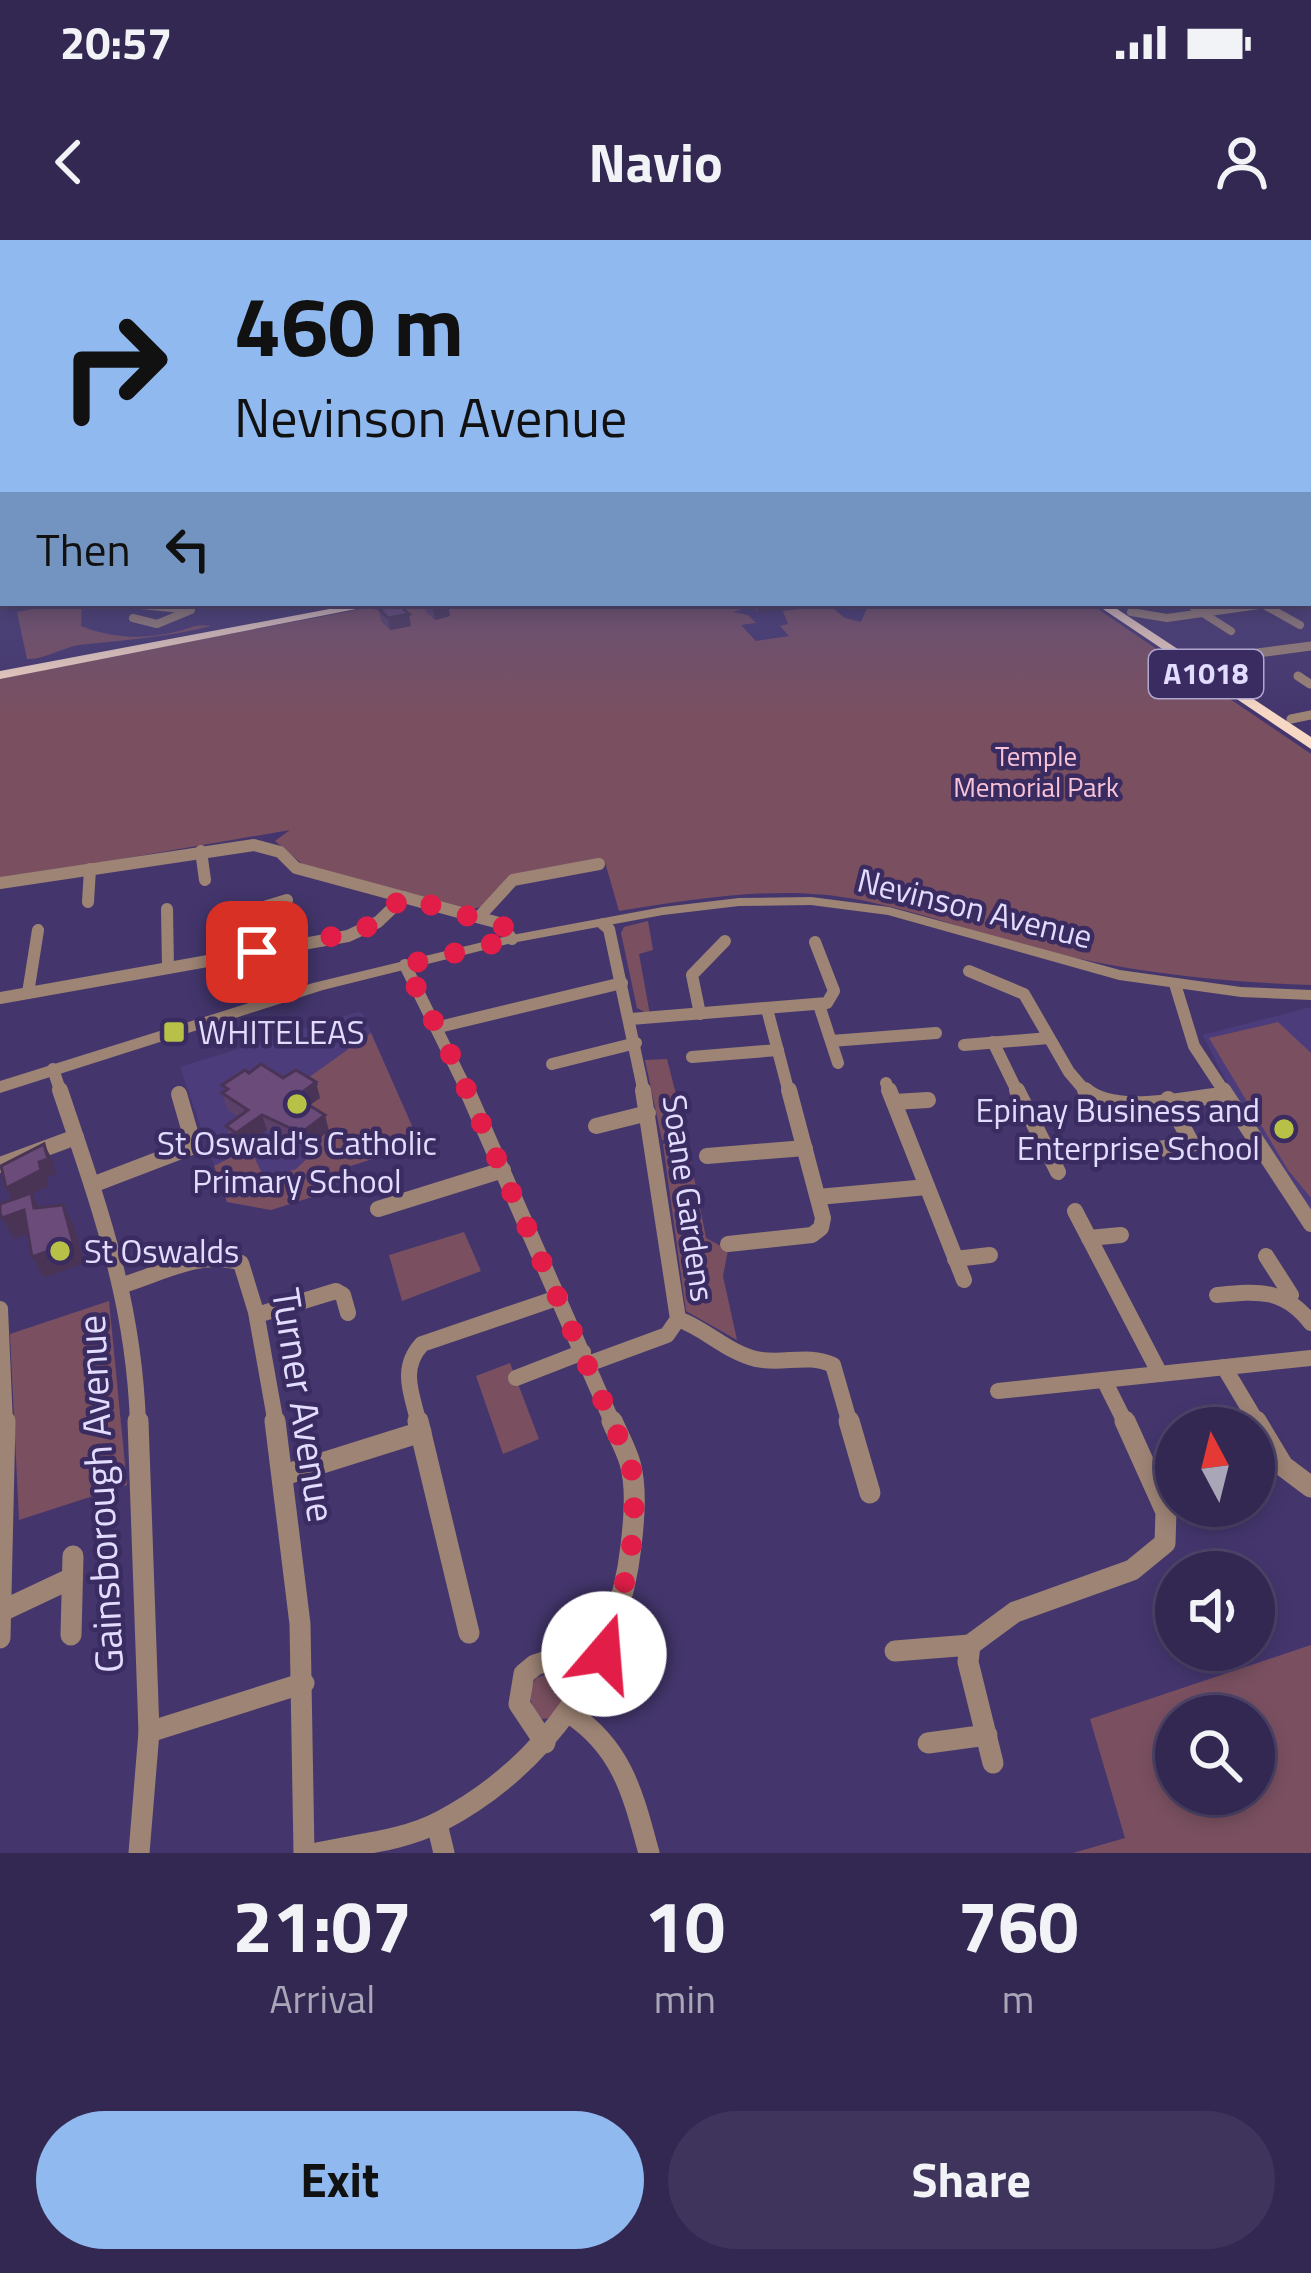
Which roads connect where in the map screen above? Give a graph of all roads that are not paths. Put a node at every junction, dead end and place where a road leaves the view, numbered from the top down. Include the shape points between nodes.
1 (151, 606) edge
2 (197, 606) edge
3 (336, 606) edge
4 (365, 606) edge
5 (1191, 606) edge
6 (1250, 606) edge
7 (1267, 606) edge
8 (191, 610) junction
9 (1122, 610) edge
10 (1203, 613) junction
11 (133, 618) dead end
12 (1243, 624) dead end
13 (1306, 624) edge
14 (1156, 627) junction
15 (1311, 644) edge
16 (1204, 660) junction
17 (0, 673) edge
18 (1311, 715) edge
19 (1284, 720) junction
20 (1311, 731) edge
21 (1311, 744) edge
22 (201, 851) junction
23 (599, 864) dead end
24 (90, 869) junction
25 (205, 880) dead end
26 (0, 883) edge
27 (404, 897) junction
28 (287, 899) dead end
29 (88, 902) dead end
30 (167, 909) dead end
31 (479, 917) junction
32 (603, 924) junction
33 (38, 930) dead end
34 (512, 939) junction
35 (725, 941) dead end
36 (815, 942) dead end
37 (257, 952) junction
38 (405, 965) junction
39 (168, 968) junction
40 (969, 971) dead end
41 (622, 983) junction
42 (1175, 984) junction
43 (28, 993) junction
44 (1311, 995) edge
45 (0, 998) edge
46 (819, 1005) junction
47 (766, 1010) junction
48 (700, 1014) junction
49 (631, 1019) junction
50 (439, 1027) junction
51 (936, 1033) dead end
52 (1049, 1038) junction
53 (831, 1041) junction
54 (993, 1042) junction
55 (636, 1043) junction
56 (964, 1045) dead end
57 (778, 1050) junction
58 (692, 1058) dead end
59 (838, 1063) dead end
60 (553, 1064) dead end
61 (53, 1070) junction
62 (886, 1082) dead end
63 (0, 1087) edge
64 (1225, 1095) junction
65 (928, 1100) dead end
66 (1168, 1100) junction
67 (176, 1102) dead end
68 (893, 1102) junction
69 (648, 1113) junction
70 (596, 1126) dead end
71 (76, 1137) junction
72 (805, 1148) junction
73 (1133, 1153) dead end
74 (707, 1156) dead end
75 (0, 1165) edge
76 (503, 1170) junction
77 (1058, 1172) dead end
78 (92, 1185) junction
79 (927, 1187) junction
80 (818, 1197) junction
81 (378, 1208) dead end
82 (1075, 1211) dead end
83 (1311, 1224) edge
84 (1121, 1235) dead end
85 (1090, 1238) junction
86 (728, 1244) dead end
87 (990, 1255) dead end
88 (1266, 1256) dead end
89 (955, 1258) junction
90 (1227, 1275) dead end
91 (964, 1280) dead end
92 (123, 1285) junction
93 (1237, 1293) junction
94 (1217, 1295) dead end
95 (560, 1297) junction
96 (1293, 1299) junction
97 (0, 1309) edge
98 (348, 1313) dead end
99 (257, 1316) junction
100 (678, 1319) junction
101 (1311, 1323) edge
102 (585, 1358) junction
103 (1311, 1358) edge
104 (1224, 1367) junction
105 (1160, 1374) junction
106 (516, 1378) dead end
107 (1104, 1380) junction
108 (2, 1390) edge
109 (998, 1391) dead end
110 (421, 1432) junction
111 (284, 1475) junction
112 (1311, 1487) edge
113 (870, 1493) dead end
114 (3, 1508) edge
115 (2, 1611) edge
116 (469, 1633) dead end
117 (71, 1635) dead end
118 (0, 1638) edge
119 (608, 1641) junction
120 (970, 1646) junction
121 (896, 1651) dead end
122 (304, 1683) junction
123 (572, 1714) junction
124 (149, 1732) junction
125 (987, 1735) junction
126 (545, 1743) junction
127 (928, 1743) dead end
128 (993, 1763) dead end
129 (437, 1824) junction
130 (139, 1853) edge
131 (304, 1853) edge
132 (317, 1853) edge
133 (444, 1853) edge
134 (649, 1853) edge

1 - 8 street
2 - 8 street
3 - 17 highway
4 - 17 highway
5 - 10 street
6 - 10 street
7 - 13 street
8 - 11 street via 157,624
9 - 14 highway, A1018
9 - 14 street
10 - 12 street via 1223,629
10 - 14 street
13 - 15 street via 1286,628
14 - 16 highway, A1018
14 - 19 highway, A1018
15 - 16 street
16 - 19 highway, A1018
18 - 19 street
19 - 20 highway, A1018
19 - 21 highway, A1018
22 - 24 street
22 - 25 street
22 - 27 street via 264,845 283,851 296,868
23 - 31 street via 513,880
24 - 26 street
24 - 29 street
27 - 31 street
27 - 37 street via 363,930
28 - 37 street via 251,911
30 - 39 street
31 - 34 street via 508,928
32 - 34 street, Nevinson Avenue
32 - 41 street, Soane Gardens
32 - 42 street, Nevinson Avenue via 710,904 812,901 890,911 1064,962
33 - 43 street
34 - 38 street, Nevinson Avenue
35 - 48 street via 692,976
36 - 46 street via 835,998
37 - 39 street
38 - 50 street
38 - 61 street, Nevinson Avenue
39 - 43 street
40 - 52 street via 1024,994
41 - 49 street, Soane Gardens
41 - 50 street
42 - 44 street, Nevinson Avenue
42 - 64 street via 1194,1046
43 - 45 street
46 - 47 street
46 - 53 street
47 - 48 street
47 - 57 street
48 - 49 street
49 - 55 street, Soane Gardens
50 - 76 street
51 - 53 street
52 - 54 street
52 - 66 street via 1090,1096
53 - 59 street
54 - 56 street
54 - 77 street
55 - 60 street
55 - 69 street, Soane Gardens
57 - 58 street
57 - 72 street
61 - 63 street, Nevinson Avenue
61 - 71 street, Gainsborough Avenue
62 - 68 street
64 - 66 street
64 - 83 street
65 - 68 street
66 - 73 street via 1192,1144
67 - 78 street via 194,1146
68 - 79 street
69 - 70 street
69 - 100 street, Soane Gardens
71 - 75 street
71 - 78 street, Gainsborough Avenue
72 - 74 street
72 - 80 street
76 - 81 street
76 - 95 street
78 - 92 street, Gainsborough Avenue
79 - 80 street
79 - 89 street
80 - 86 street via 823,1218 812,1234
82 - 85 street
84 - 85 street
85 - 105 street
87 - 89 street
88 - 96 street
89 - 91 street
90 - 93 street
92 - 99 street, Turner Avenue via 225,1257 242,1263
92 - 124 street, Gainsborough Avenue via 139,1399
93 - 94 street
93 - 96 street via 1280,1291
95 - 102 street
95 - 110 street via 422,1344 407,1374
96 - 101 street
97 - 108 street
98 - 99 street via 338,1286
99 - 111 street, Turner Avenue
100 - 102 street, Soane Gardens via 667,1335
100 - 113 street via 750,1358 821,1357 833,1365
102 - 106 street, Soane Gardens
102 - 119 street via 631,1465 637,1509 630,1572
103 - 104 street
104 - 105 street
104 - 112 street via 1283,1466
105 - 107 street
107 - 109 street
107 - 120 street via 1160,1502 1166,1543 1158,1558 1136,1569 1010,1614
108 - 114 street
110 - 111 street
110 - 116 street
111 - 122 street, Turner Avenue
114 - 115 street
115 - 117 street via 72,1567
115 - 118 street
119 - 123 street
119 - 126 street via 524,1674 519,1704
120 - 121 street
120 - 125 street
122 - 124 street
122 - 131 street, Turner Avenue
123 - 126 street
123 - 134 street via 618,1750
124 - 130 street, Gainsborough Avenue
125 - 127 street
125 - 128 street
126 - 129 street via 490,1793
129 - 132 street
129 - 133 street

